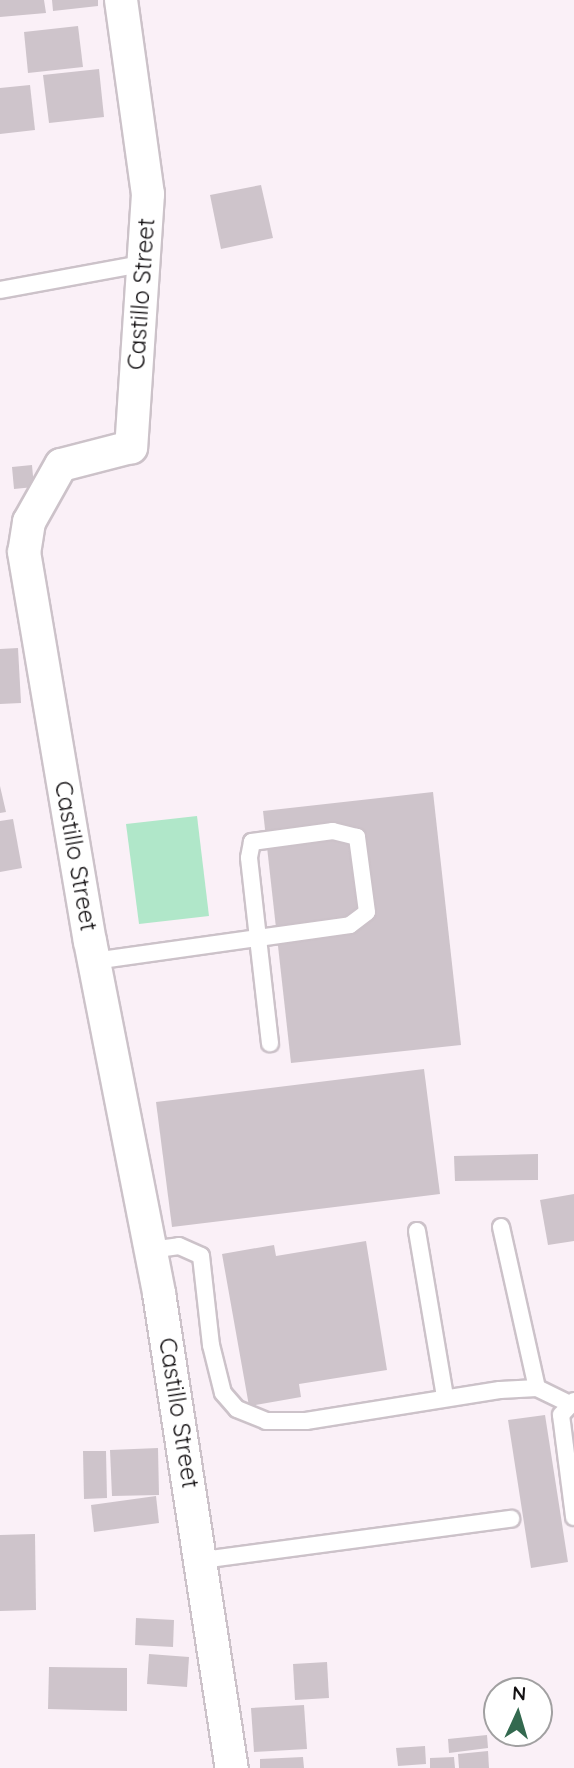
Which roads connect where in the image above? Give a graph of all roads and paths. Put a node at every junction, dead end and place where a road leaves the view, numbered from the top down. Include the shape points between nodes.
1 (121, 0) edge
2 (141, 264) junction
3 (0, 290) edge
4 (258, 938) junction
5 (94, 961) junction
6 (270, 1043) dead end
7 (501, 1227) dead end
8 (417, 1231) dead end
9 (151, 1250) junction
10 (537, 1388) junction
11 (445, 1397) junction
12 (571, 1402) edge
13 (574, 1517) edge
14 (511, 1519) dead end
15 (202, 1560) junction
16 (232, 1768) edge

1 - 2 street, Castillo Street via 148,194
2 - 3 lane
2 - 5 street, Castillo Street via 131,447 61,465 29,522 24,552
4 - 4 lane via 350,925 367,912 356,837 333,831 252,842 249,858
4 - 5 lane
4 - 6 lane
5 - 9 street, Castillo Street
7 - 10 lane
8 - 11 lane
9 - 11 lane via 179,1247 201,1256 216,1375 237,1409 266,1421 306,1421
9 - 15 street, Castillo Street
10 - 11 lane
10 - 12 lane
12 - 13 lane via 561,1415
14 - 15 lane
15 - 16 street, Castillo Street

